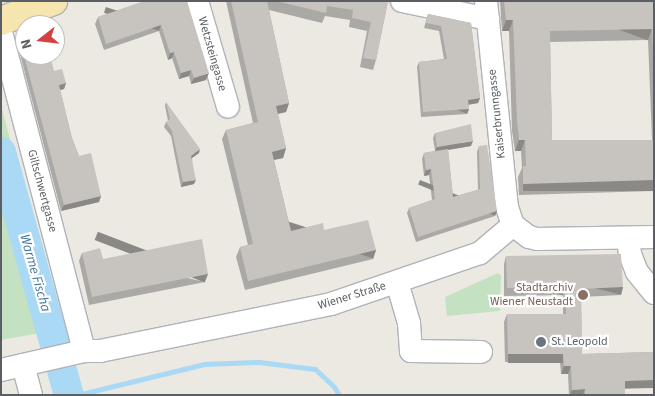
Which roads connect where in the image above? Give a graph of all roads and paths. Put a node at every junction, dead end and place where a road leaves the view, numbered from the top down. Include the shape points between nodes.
1 (53, 1) edge
2 (197, 1) edge
3 (402, 1) edge
4 (487, 10) edge
5 (1, 21) edge
6 (1, 32) edge
7 (228, 107) dead end
8 (513, 225) junction
9 (654, 237) edge
10 (628, 238) junction
11 (396, 282) junction
12 (654, 293) edge
13 (481, 352) dead end
14 (67, 355) junction
15 (23, 365) junction
16 (1, 370) edge
17 (31, 395) edge

1 - 5 main road
2 - 7 street, Wetzsteingasse
3 - 4 street
4 - 8 street, Kaiserbrunngasse via 506,207
6 - 14 street, Giltschwertgasse
8 - 10 street via 537,239
8 - 11 street, Wiener Straße via 480,253
9 - 10 street
10 - 12 street via 637,272
11 - 13 street via 409,323 411,351
11 - 14 street, Wiener Straße via 331,304
14 - 15 street, Wiener Straße
15 - 16 street, Wiener Straße
15 - 17 street

